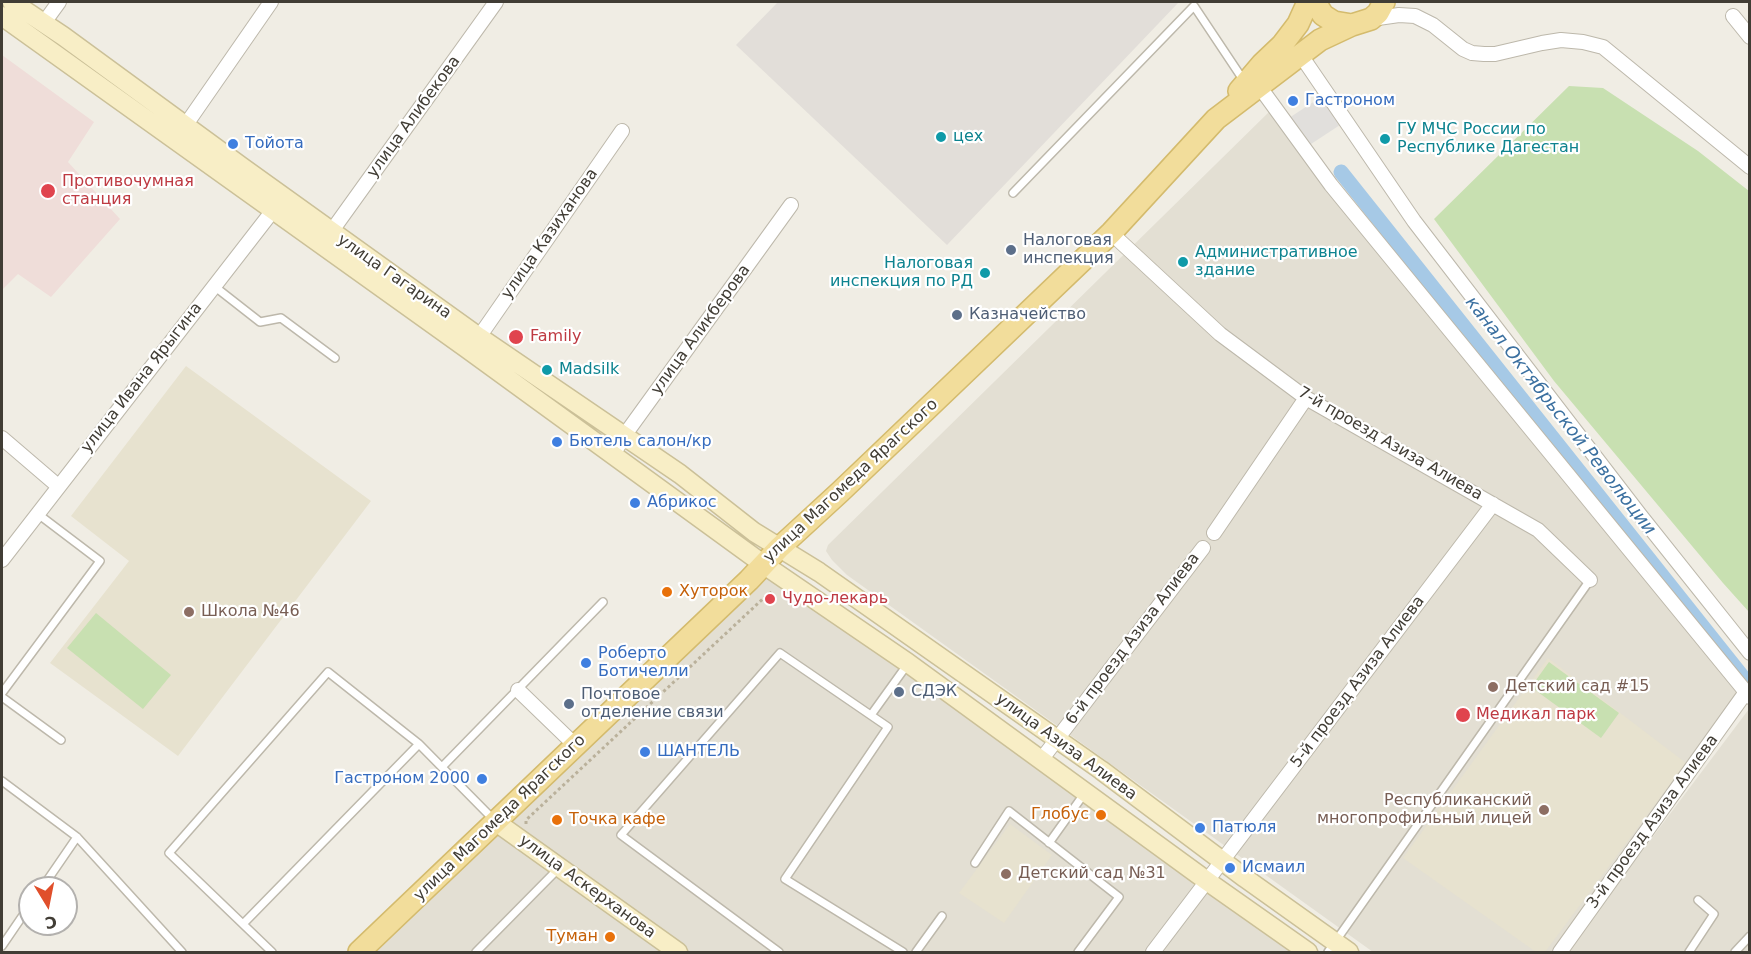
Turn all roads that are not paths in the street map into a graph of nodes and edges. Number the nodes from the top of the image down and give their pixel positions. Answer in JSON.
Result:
{"nodes":[{"id":1,"x":12,"y":2,"type":"edge"},
{"id":2,"x":59,"y":2,"type":"edge"},
{"id":3,"x":271,"y":2,"type":"edge"},
{"id":4,"x":496,"y":2,"type":"edge"},
{"id":5,"x":1308,"y":2,"type":"edge"},
{"id":6,"x":1315,"y":2,"type":"edge"},
{"id":7,"x":1384,"y":2,"type":"edge"},
{"id":8,"x":1193,"y":4,"type":"edge"},
{"id":9,"x":2,"y":16,"type":"edge"},
{"id":10,"x":1733,"y":16,"type":"dead end"},
{"id":11,"x":1361,"y":22,"type":"junction"},
{"id":12,"x":43,"y":24,"type":"junction"},
{"id":13,"x":1749,"y":37,"type":"edge"},
{"id":14,"x":1300,"y":54,"type":"junction"},
{"id":15,"x":1252,"y":85,"type":"junction"},
{"id":16,"x":185,"y":126,"type":"junction"},
{"id":17,"x":622,"y":131,"type":"dead end"},
{"id":18,"x":1749,"y":167,"type":"edge"},
{"id":19,"x":1013,"y":193,"type":"dead end"},
{"id":20,"x":278,"y":204,"type":"junction"},
{"id":21,"x":791,"y":206,"type":"dead end"},
{"id":22,"x":331,"y":232,"type":"junction"},
{"id":23,"x":1111,"y":233,"type":"junction"},
{"id":24,"x":214,"y":286,"type":"junction"},
{"id":25,"x":479,"y":337,"type":"junction"},
{"id":26,"x":335,"y":358,"type":"dead end"},
{"id":27,"x":1306,"y":398,"type":"junction"},
{"id":28,"x":624,"y":436,"type":"junction"},
{"id":29,"x":2,"y":438,"type":"edge"},
{"id":30,"x":613,"y":454,"type":"junction"},
{"id":31,"x":58,"y":486,"type":"junction"},
{"id":32,"x":1493,"y":504,"type":"junction"},
{"id":33,"x":38,"y":514,"type":"junction"},
{"id":34,"x":1214,"y":533,"type":"dead end"},
{"id":35,"x":779,"y":548,"type":"junction"},
{"id":36,"x":1203,"y":548,"type":"dead end"},
{"id":37,"x":2,"y":560,"type":"edge"},
{"id":38,"x":763,"y":564,"type":"junction"},
{"id":39,"x":1590,"y":580,"type":"joint"},
{"id":40,"x":603,"y":602,"type":"dead end"},
{"id":41,"x":1749,"y":652,"type":"edge"},
{"id":42,"x":908,"y":663,"type":"junction"},
{"id":43,"x":518,"y":690,"type":"junction"},
{"id":44,"x":2,"y":695,"type":"edge"},
{"id":45,"x":1748,"y":695,"type":"edge"},
{"id":46,"x":870,"y":715,"type":"junction"},
{"id":47,"x":1056,"y":739,"type":"junction"},
{"id":48,"x":61,"y":740,"type":"dead end"},
{"id":49,"x":419,"y":744,"type":"junction"},
{"id":50,"x":576,"y":746,"type":"junction"},
{"id":51,"x":1041,"y":760,"type":"junction"},
{"id":52,"x":442,"y":767,"type":"junction"},
{"id":53,"x":2,"y":781,"type":"edge"},
{"id":54,"x":1086,"y":792,"type":"junction"},
{"id":55,"x":496,"y":822,"type":"junction"},
{"id":56,"x":77,"y":837,"type":"junction"},
{"id":57,"x":1049,"y":843,"type":"junction"},
{"id":58,"x":1222,"y":860,"type":"junction"},
{"id":59,"x":975,"y":863,"type":"dead end"},
{"id":60,"x":560,"y":867,"type":"junction"},
{"id":61,"x":50,"y":876,"type":"edge"},
{"id":62,"x":1207,"y":881,"type":"junction"},
{"id":63,"x":1698,"y":900,"type":"dead end"},
{"id":64,"x":942,"y":916,"type":"dead end"},
{"id":65,"x":18,"y":923,"type":"edge"},
{"id":66,"x":243,"y":924,"type":"junction"},
{"id":67,"x":1749,"y":936,"type":"edge"},
{"id":68,"x":2,"y":946,"type":"edge"},
{"id":69,"x":1337,"y":949,"type":"edge"},
{"id":70,"x":182,"y":952,"type":"edge"},
{"id":71,"x":272,"y":952,"type":"edge"},
{"id":72,"x":359,"y":952,"type":"edge"},
{"id":73,"x":476,"y":952,"type":"edge"},
{"id":74,"x":678,"y":952,"type":"edge"},
{"id":75,"x":779,"y":952,"type":"edge"},
{"id":76,"x":903,"y":952,"type":"edge"},
{"id":77,"x":916,"y":952,"type":"edge"},
{"id":78,"x":1078,"y":952,"type":"edge"},
{"id":79,"x":1154,"y":952,"type":"edge"},
{"id":80,"x":1308,"y":952,"type":"edge"},
{"id":81,"x":1560,"y":952,"type":"edge"},
{"id":82,"x":1689,"y":952,"type":"edge"},
{"id":83,"x":1735,"y":952,"type":"edge"}],
"edges":[{"from":1,"to":12,"type":"main road","name":"улица Гагарина"},
{"from":2,"to":12,"type":"street"},
{"from":3,"to":16,"type":"street"},
{"from":4,"to":22,"type":"street","name":"улица Алибекова"},
{"from":5,"to":15,"type":"main road"},
{"from":6,"to":11,"type":"main road"},
{"from":7,"to":11,"type":"main road"},
{"from":8,"to":15,"type":"lane"},
{"from":8,"to":19,"type":"lane"},
{"from":9,"to":20,"type":"main road","name":"улица Гагарина"},
{"from":10,"to":13,"type":"street"},
{"from":11,"to":14,"type":"main road","name":"улица Магомеда Ярагского"},
{"from":11,"to":18,"type":"street"},
{"from":12,"to":16,"type":"main road","name":"улица Гагарина"},
{"from":14,"to":15,"type":"main road","name":"улица Магомеда Ярагского"},
{"from":14,"to":41,"type":"street"},
{"from":15,"to":23,"type":"main road","name":"улица Магомеда Ярагского"},
{"from":15,"to":45,"type":"street"},
{"from":16,"to":20,"type":"main road","name":"улица Гагарина"},
{"from":17,"to":25,"type":"street","name":"улица Казиханова"},
{"from":20,"to":22,"type":"main road","name":"улица Гагарина"},
{"from":20,"to":24,"type":"street","name":"улица Ивана Ярыгина"},
{"from":20,"to":30,"type":"main road","name":"улица Гагарина"},
{"from":21,"to":28,"type":"street","name":"улица Аликберова"},
{"from":22,"to":25,"type":"main road","name":"улица Гагарина"},
{"from":23,"to":27,"type":"street","name":"7-й проезд Азиза Алиева"},
{"from":23,"to":35,"type":"main road","name":"улица Магомеда Ярагского"},
{"from":24,"to":26,"type":"lane"},
{"from":24,"to":31,"type":"street","name":"улица Ивана Ярыгина"},
{"from":25,"to":28,"type":"main road","name":"улица Гагарина"},
{"from":27,"to":32,"type":"street","name":"7-й проезд Азиза Алиева"},
{"from":27,"to":34,"type":"street"},
{"from":28,"to":30,"type":"street","name":"улица Аликберова"},
{"from":28,"to":35,"type":"main road","name":"улица Гагарина"},
{"from":29,"to":31,"type":"street"},
{"from":30,"to":38,"type":"main road","name":"улица Гагарина"},
{"from":31,"to":33,"type":"street","name":"улица Ивана Ярыгина"},
{"from":32,"to":39,"type":"street","name":"7-й проезд Азиза Алиева"},
{"from":32,"to":58,"type":"street","name":"5-й проезд Азиза Алиева"},
{"from":33,"to":37,"type":"street","name":"улица Ивана Ярыгина"},
{"from":33,"to":44,"type":"lane"},
{"from":35,"to":38,"type":"main road","name":"улица Магомеда Ярагского"},
{"from":35,"to":47,"type":"main road","name":"улица Азиза Алиева"},
{"from":36,"to":47,"type":"street","name":"6-й проезд Азиза Алиева"},
{"from":38,"to":42,"type":"main road","name":"улица Азиза Алиева"},
{"from":38,"to":50,"type":"main road","name":"улица Магомеда Ярагского"},
{"from":39,"to":69,"type":"lane"},
{"from":40,"to":43,"type":"lane"},
{"from":42,"to":46,"type":"lane"},
{"from":42,"to":51,"type":"main road","name":"улица Азиза Алиева"},
{"from":43,"to":50,"type":"street"},
{"from":43,"to":52,"type":"lane"},
{"from":44,"to":48,"type":"lane"},
{"from":45,"to":81,"type":"street","name":"3-й проезд Азиза Алиева"},
{"from":46,"to":75,"type":"lane"},
{"from":46,"to":76,"type":"lane"},
{"from":47,"to":51,"type":"street","name":"6-й проезд Азиза Алиева"},
{"from":47,"to":58,"type":"main road","name":"улица Азиза Алиева"},
{"from":49,"to":52,"type":"lane"},
{"from":49,"to":66,"type":"lane"},
{"from":49,"to":66,"type":"lane"},
{"from":50,"to":55,"type":"main road","name":"улица Магомеда Ярагского"},
{"from":51,"to":54,"type":"main road","name":"улица Азиза Алиева"},
{"from":52,"to":55,"type":"lane"},
{"from":53,"to":56,"type":"lane"},
{"from":54,"to":57,"type":"lane"},
{"from":54,"to":62,"type":"main road","name":"улица Азиза Алиева"},
{"from":55,"to":60,"type":"main road","name":"улица Аскерханова"},
{"from":55,"to":72,"type":"main road","name":"улица Магомеда Ярагского"},
{"from":56,"to":61,"type":"lane"},
{"from":56,"to":70,"type":"lane"},
{"from":57,"to":59,"type":"lane"},
{"from":57,"to":78,"type":"lane"},
{"from":58,"to":62,"type":"street","name":"5-й проезд Азиза Алиева"},
{"from":58,"to":69,"type":"main road","name":"улица Азиза Алиева"},
{"from":60,"to":73,"type":"lane"},
{"from":60,"to":74,"type":"main road","name":"улица Аскерханова"},
{"from":62,"to":79,"type":"street","name":"5-й проезд Азиза Алиева"},
{"from":62,"to":80,"type":"main road","name":"улица Азиза Алиева"},
{"from":63,"to":82,"type":"lane"},
{"from":64,"to":77,"type":"lane"},
{"from":65,"to":68,"type":"lane"},
{"from":66,"to":71,"type":"lane"},
{"from":67,"to":83,"type":"lane"}]}
